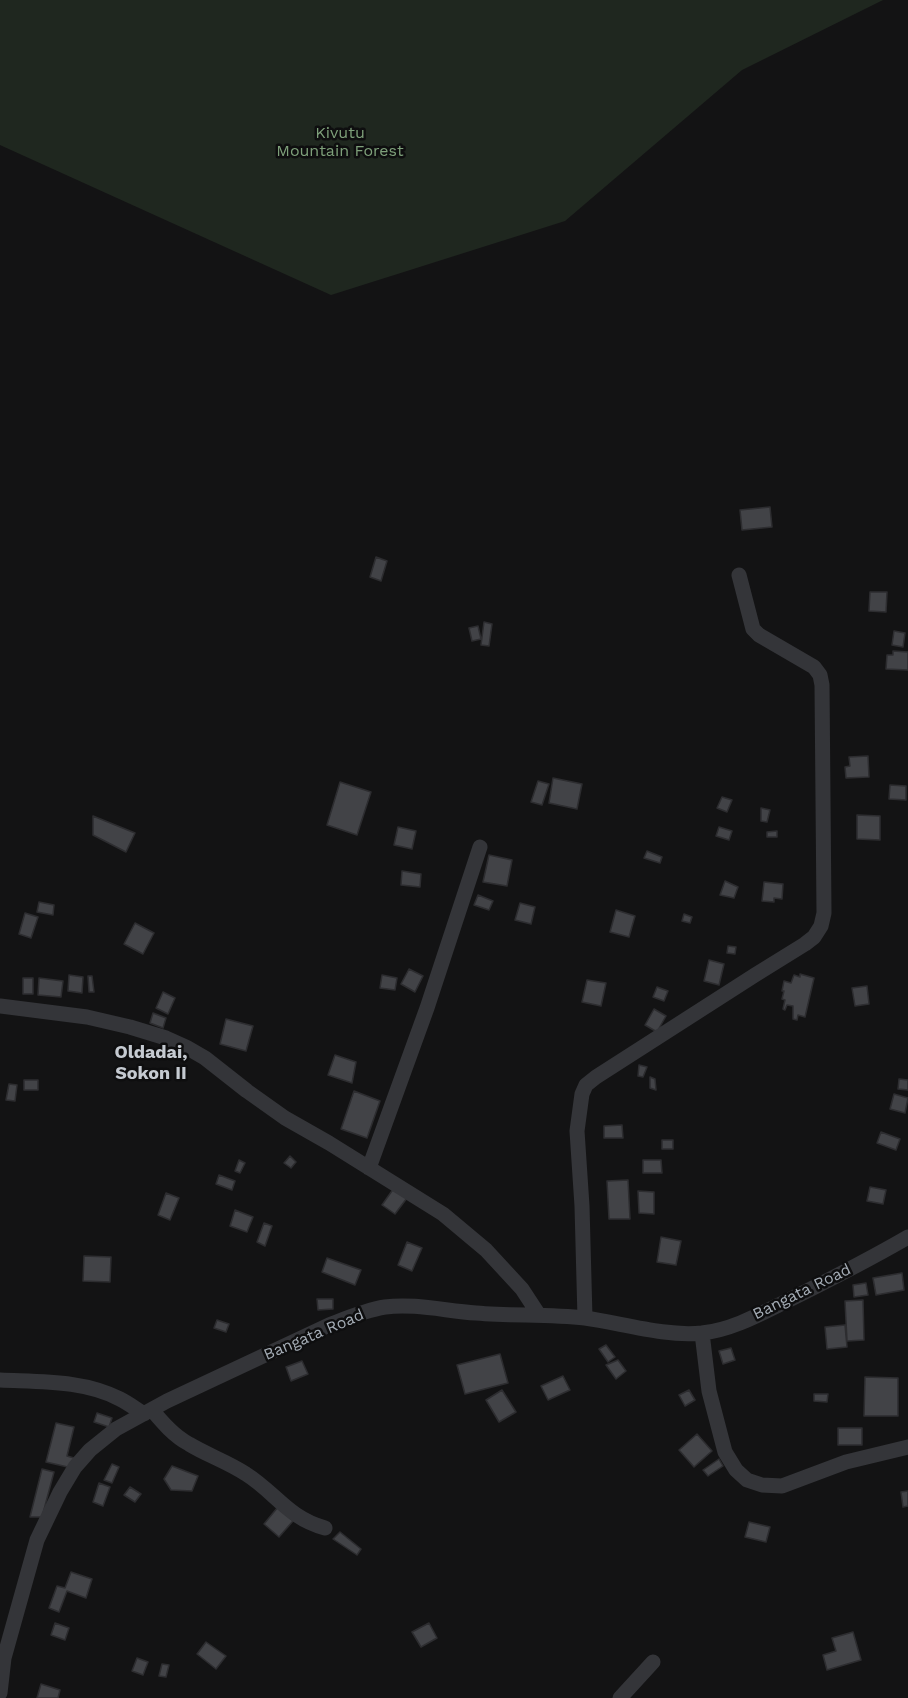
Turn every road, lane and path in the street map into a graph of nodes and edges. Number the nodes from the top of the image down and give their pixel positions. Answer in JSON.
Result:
{"nodes":[{"id":1,"x":739,"y":575,"type":"dead end"},
{"id":2,"x":480,"y":847,"type":"dead end"},
{"id":3,"x":0,"y":1006,"type":"edge"},
{"id":4,"x":369,"y":1168,"type":"junction"},
{"id":5,"x":908,"y":1237,"type":"edge"},
{"id":6,"x":539,"y":1315,"type":"junction"},
{"id":7,"x":585,"y":1318,"type":"junction"},
{"id":8,"x":702,"y":1333,"type":"junction"},
{"id":9,"x":0,"y":1380,"type":"edge"},
{"id":10,"x":148,"y":1412,"type":"junction"},
{"id":11,"x":908,"y":1447,"type":"edge"},
{"id":12,"x":325,"y":1528,"type":"dead end"},
{"id":13,"x":2,"y":1657,"type":"edge"},
{"id":14,"x":653,"y":1662,"type":"dead end"},
{"id":15,"x":0,"y":1693,"type":"edge"},
{"id":16,"x":620,"y":1698,"type":"edge"}],
"edges":[{"from":1,"to":7,"type":"street"},
{"from":2,"to":4,"type":"street"},
{"from":3,"to":4,"type":"street"},
{"from":4,"to":6,"type":"street"},
{"from":5,"to":8,"type":"street","name":"Bangata Road"},
{"from":6,"to":7,"type":"street","name":"Bangata Road"},
{"from":6,"to":10,"type":"street","name":"Bangata Road"},
{"from":7,"to":8,"type":"street","name":"Bangata Road"},
{"from":8,"to":11,"type":"street"},
{"from":9,"to":10,"type":"street"},
{"from":10,"to":12,"type":"street"},
{"from":10,"to":13,"type":"street","name":"Bangata Road"},
{"from":13,"to":15,"type":"street","name":"Bangata Road"},
{"from":14,"to":16,"type":"street"}]}
